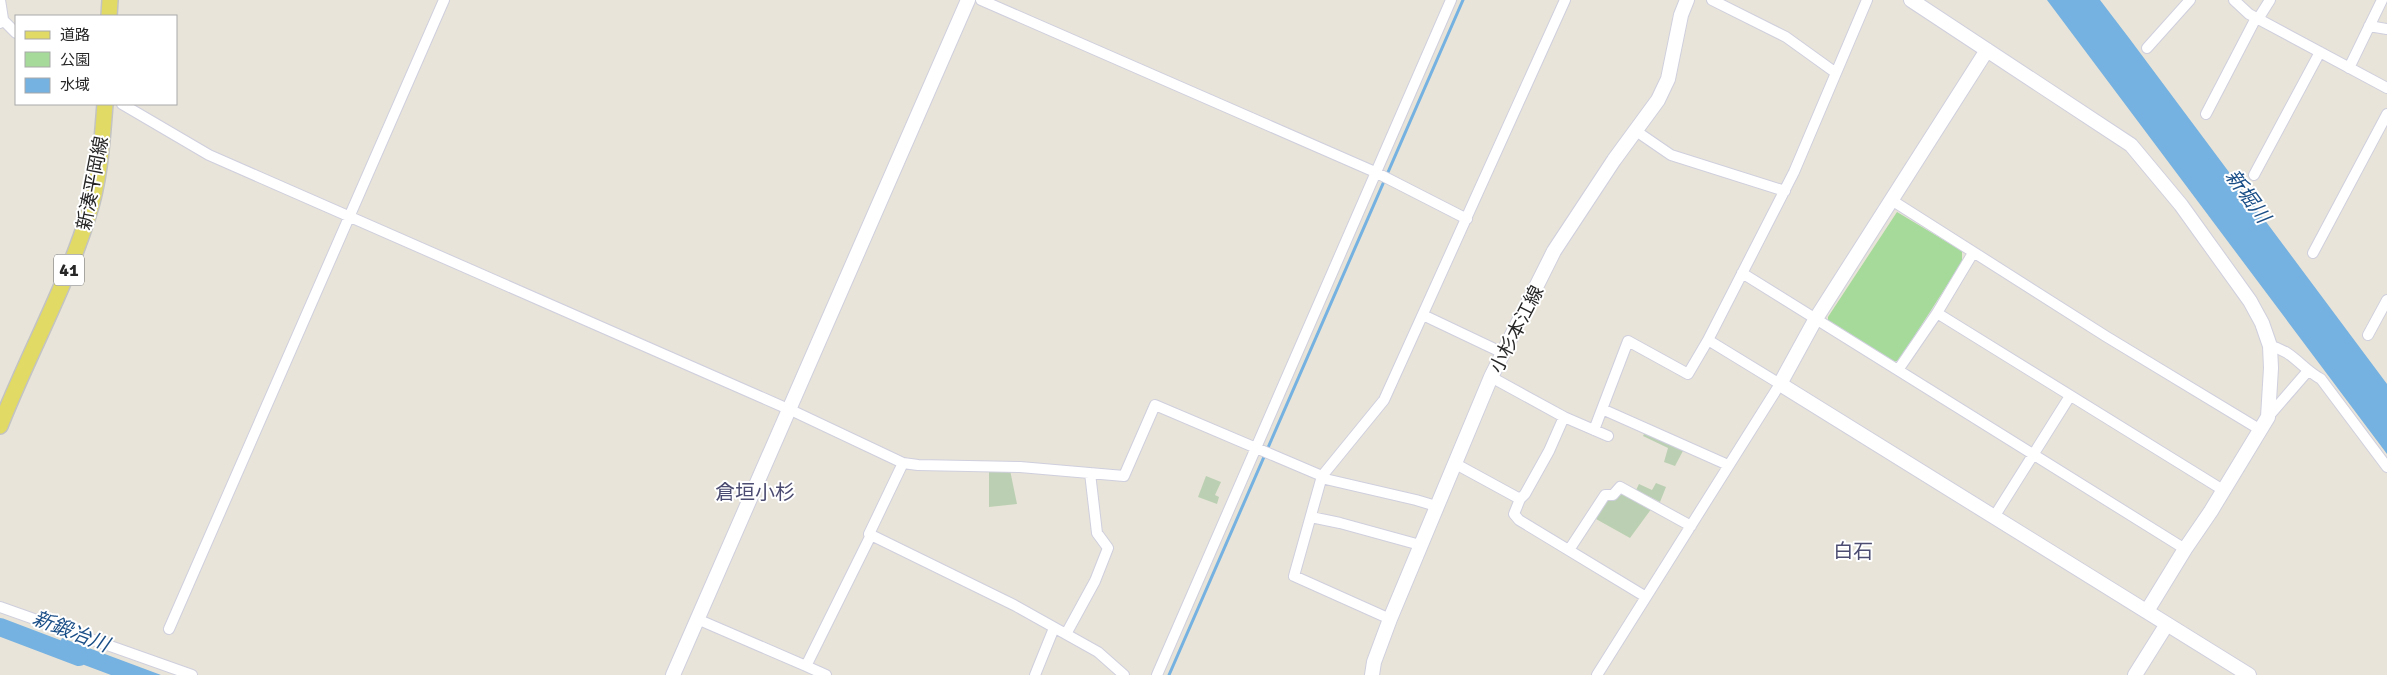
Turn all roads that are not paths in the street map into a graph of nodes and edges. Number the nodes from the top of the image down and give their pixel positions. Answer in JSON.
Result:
{"nodes":[{"id":1,"x":0,"y":0,"type":"edge"},
{"id":2,"x":110,"y":0,"type":"edge"},
{"id":3,"x":444,"y":0,"type":"edge"},
{"id":4,"x":968,"y":0,"type":"edge"},
{"id":5,"x":981,"y":0,"type":"edge"},
{"id":6,"x":1451,"y":0,"type":"edge"},
{"id":7,"x":1565,"y":0,"type":"edge"},
{"id":8,"x":1687,"y":0,"type":"edge"},
{"id":9,"x":1712,"y":0,"type":"edge"},
{"id":10,"x":1867,"y":0,"type":"edge"},
{"id":11,"x":1911,"y":0,"type":"edge"},
{"id":12,"x":2190,"y":0,"type":"edge"},
{"id":13,"x":2234,"y":0,"type":"edge"},
{"id":14,"x":2270,"y":0,"type":"edge"},
{"id":15,"x":2382,"y":0,"type":"edge"},
{"id":16,"x":109,"y":15,"type":"edge"},
{"id":17,"x":2257,"y":18,"type":"junction"},
{"id":18,"x":1,"y":20,"type":"edge"},
{"id":19,"x":2369,"y":26,"type":"junction"},
{"id":20,"x":2387,"y":29,"type":"edge"},
{"id":21,"x":15,"y":32,"type":"edge"},
{"id":22,"x":2147,"y":48,"type":"dead end"},
{"id":23,"x":1987,"y":50,"type":"junction"},
{"id":24,"x":2320,"y":52,"type":"junction"},
{"id":25,"x":2349,"y":68,"type":"junction"},
{"id":26,"x":1836,"y":73,"type":"junction"},
{"id":27,"x":2387,"y":88,"type":"edge"},
{"id":28,"x":106,"y":105,"type":"edge"},
{"id":29,"x":124,"y":105,"type":"edge"},
{"id":30,"x":2206,"y":114,"type":"dead end"},
{"id":31,"x":2387,"y":114,"type":"edge"},
{"id":32,"x":1636,"y":131,"type":"junction"},
{"id":33,"x":1375,"y":172,"type":"junction"},
{"id":34,"x":2254,"y":175,"type":"dead end"},
{"id":35,"x":1785,"y":191,"type":"junction"},
{"id":36,"x":1892,"y":201,"type":"junction"},
{"id":37,"x":348,"y":216,"type":"junction"},
{"id":38,"x":1468,"y":219,"type":"junction"},
{"id":39,"x":1973,"y":252,"type":"junction"},
{"id":40,"x":2312,"y":253,"type":"dead end"},
{"id":41,"x":1742,"y":273,"type":"junction"},
{"id":42,"x":2387,"y":302,"type":"edge"},
{"id":43,"x":1937,"y":313,"type":"junction"},
{"id":44,"x":1423,"y":315,"type":"junction"},
{"id":45,"x":1815,"y":320,"type":"junction"},
{"id":46,"x":2368,"y":335,"type":"dead end"},
{"id":47,"x":1708,"y":340,"type":"junction"},
{"id":48,"x":2270,"y":346,"type":"junction"},
{"id":49,"x":1503,"y":353,"type":"junction"},
{"id":50,"x":1898,"y":370,"type":"junction"},
{"id":51,"x":2307,"y":372,"type":"junction"},
{"id":52,"x":1491,"y":377,"type":"junction"},
{"id":53,"x":1780,"y":384,"type":"junction"},
{"id":54,"x":2070,"y":396,"type":"junction"},
{"id":55,"x":1602,"y":409,"type":"junction"},
{"id":56,"x":788,"y":410,"type":"junction"},
{"id":57,"x":1564,"y":417,"type":"junction"},
{"id":58,"x":2268,"y":417,"type":"junction"},
{"id":59,"x":0,"y":426,"type":"edge"},
{"id":60,"x":2259,"y":429,"type":"junction"},
{"id":61,"x":1594,"y":430,"type":"junction"},
{"id":62,"x":1608,"y":436,"type":"dead end"},
{"id":63,"x":1255,"y":448,"type":"junction"},
{"id":64,"x":2034,"y":455,"type":"junction"},
{"id":65,"x":903,"y":463,"type":"junction"},
{"id":66,"x":1454,"y":463,"type":"junction"},
{"id":67,"x":1728,"y":465,"type":"junction"},
{"id":68,"x":2387,"y":467,"type":"edge"},
{"id":69,"x":1090,"y":474,"type":"junction"},
{"id":70,"x":1322,"y":477,"type":"junction"},
{"id":71,"x":2223,"y":490,"type":"junction"},
{"id":72,"x":1520,"y":499,"type":"junction"},
{"id":73,"x":1436,"y":506,"type":"junction"},
{"id":74,"x":1311,"y":517,"type":"junction"},
{"id":75,"x":1994,"y":517,"type":"junction"},
{"id":76,"x":1691,"y":526,"type":"junction"},
{"id":77,"x":871,"y":534,"type":"junction"},
{"id":78,"x":1420,"y":545,"type":"junction"},
{"id":79,"x":2185,"y":548,"type":"junction"},
{"id":80,"x":1569,"y":550,"type":"junction"},
{"id":81,"x":1646,"y":597,"type":"junction"},
{"id":82,"x":0,"y":607,"type":"edge"},
{"id":83,"x":2147,"y":611,"type":"junction"},
{"id":84,"x":697,"y":619,"type":"junction"},
{"id":85,"x":1390,"y":619,"type":"junction"},
{"id":86,"x":2167,"y":624,"type":"junction"},
{"id":87,"x":1054,"y":628,"type":"junction"},
{"id":88,"x":169,"y":629,"type":"dead end"},
{"id":89,"x":1066,"y":634,"type":"junction"},
{"id":90,"x":806,"y":666,"type":"junction"},
{"id":91,"x":192,"y":675,"type":"edge"},
{"id":92,"x":673,"y":675,"type":"edge"},
{"id":93,"x":826,"y":675,"type":"edge"},
{"id":94,"x":1035,"y":675,"type":"edge"},
{"id":95,"x":1124,"y":675,"type":"edge"},
{"id":96,"x":1157,"y":675,"type":"edge"},
{"id":97,"x":1372,"y":675,"type":"edge"},
{"id":98,"x":1597,"y":675,"type":"edge"},
{"id":99,"x":2135,"y":675,"type":"edge"},
{"id":100,"x":2248,"y":675,"type":"edge"}],
"edges":[{"from":1,"to":18,"type":"street"},
{"from":2,"to":16,"type":"main road"},
{"from":3,"to":37,"type":"street"},
{"from":4,"to":56,"type":"street"},
{"from":5,"to":33,"type":"street"},
{"from":6,"to":33,"type":"street"},
{"from":7,"to":38,"type":"street"},
{"from":8,"to":32,"type":"street","name":"小杉本江線"},
{"from":9,"to":26,"type":"street"},
{"from":10,"to":26,"type":"street"},
{"from":11,"to":23,"type":"street"},
{"from":12,"to":22,"type":"street"},
{"from":13,"to":17,"type":"street"},
{"from":14,"to":17,"type":"street"},
{"from":15,"to":19,"type":"street"},
{"from":17,"to":24,"type":"street"},
{"from":17,"to":30,"type":"street"},
{"from":18,"to":21,"type":"street"},
{"from":19,"to":20,"type":"street"},
{"from":19,"to":25,"type":"street"},
{"from":23,"to":36,"type":"street"},
{"from":23,"to":48,"type":"street"},
{"from":24,"to":25,"type":"street"},
{"from":24,"to":34,"type":"street"},
{"from":25,"to":27,"type":"street"},
{"from":26,"to":35,"type":"street"},
{"from":28,"to":59,"type":"main road","name":"新湊平岡線","number":"41"},
{"from":29,"to":37,"type":"street"},
{"from":31,"to":40,"type":"street"},
{"from":32,"to":35,"type":"street"},
{"from":32,"to":49,"type":"street","name":"小杉本江線"},
{"from":33,"to":38,"type":"street"},
{"from":33,"to":63,"type":"street"},
{"from":35,"to":41,"type":"street"},
{"from":36,"to":39,"type":"street"},
{"from":36,"to":45,"type":"street"},
{"from":37,"to":56,"type":"street"},
{"from":37,"to":88,"type":"street"},
{"from":38,"to":44,"type":"street"},
{"from":39,"to":43,"type":"street"},
{"from":39,"to":60,"type":"street"},
{"from":41,"to":45,"type":"street"},
{"from":41,"to":47,"type":"street"},
{"from":42,"to":46,"type":"street"},
{"from":43,"to":50,"type":"street"},
{"from":43,"to":54,"type":"street"},
{"from":44,"to":49,"type":"street"},
{"from":44,"to":70,"type":"street"},
{"from":45,"to":50,"type":"street"},
{"from":45,"to":53,"type":"street"},
{"from":47,"to":53,"type":"street"},
{"from":47,"to":55,"type":"street"},
{"from":48,"to":51,"type":"street"},
{"from":48,"to":58,"type":"street"},
{"from":49,"to":52,"type":"street","name":"小杉本江線"},
{"from":50,"to":64,"type":"street"},
{"from":51,"to":58,"type":"street"},
{"from":51,"to":68,"type":"street"},
{"from":52,"to":57,"type":"street"},
{"from":52,"to":66,"type":"street","name":"小杉本江線"},
{"from":53,"to":67,"type":"street"},
{"from":53,"to":75,"type":"street"},
{"from":54,"to":64,"type":"street"},
{"from":54,"to":71,"type":"street"},
{"from":55,"to":61,"type":"street"},
{"from":55,"to":67,"type":"street"},
{"from":56,"to":65,"type":"street"},
{"from":56,"to":84,"type":"street"},
{"from":57,"to":61,"type":"street"},
{"from":57,"to":72,"type":"street"},
{"from":58,"to":60,"type":"street"},
{"from":60,"to":71,"type":"street"},
{"from":61,"to":62,"type":"street"},
{"from":63,"to":69,"type":"street"},
{"from":63,"to":70,"type":"street"},
{"from":63,"to":96,"type":"street"},
{"from":64,"to":75,"type":"street"},
{"from":64,"to":79,"type":"street"},
{"from":65,"to":69,"type":"street"},
{"from":65,"to":77,"type":"street"},
{"from":66,"to":72,"type":"street"},
{"from":66,"to":73,"type":"street","name":"小杉本江線"},
{"from":67,"to":76,"type":"street"},
{"from":69,"to":89,"type":"street"},
{"from":70,"to":73,"type":"street"},
{"from":70,"to":74,"type":"street"},
{"from":71,"to":79,"type":"street"},
{"from":72,"to":80,"type":"street"},
{"from":73,"to":78,"type":"street","name":"小杉本江線"},
{"from":74,"to":78,"type":"street"},
{"from":74,"to":85,"type":"street"},
{"from":75,"to":83,"type":"street"},
{"from":76,"to":80,"type":"street"},
{"from":76,"to":81,"type":"street"},
{"from":77,"to":87,"type":"street"},
{"from":77,"to":90,"type":"street"},
{"from":78,"to":85,"type":"street","name":"小杉本江線"},
{"from":79,"to":83,"type":"street"},
{"from":80,"to":81,"type":"street"},
{"from":81,"to":98,"type":"street"},
{"from":82,"to":91,"type":"street"},
{"from":83,"to":86,"type":"street"},
{"from":84,"to":90,"type":"street"},
{"from":84,"to":92,"type":"street"},
{"from":85,"to":97,"type":"street","name":"小杉本江線"},
{"from":86,"to":99,"type":"street"},
{"from":86,"to":100,"type":"street"},
{"from":87,"to":89,"type":"street"},
{"from":87,"to":94,"type":"street"},
{"from":89,"to":95,"type":"street"},
{"from":90,"to":93,"type":"street"}]}
